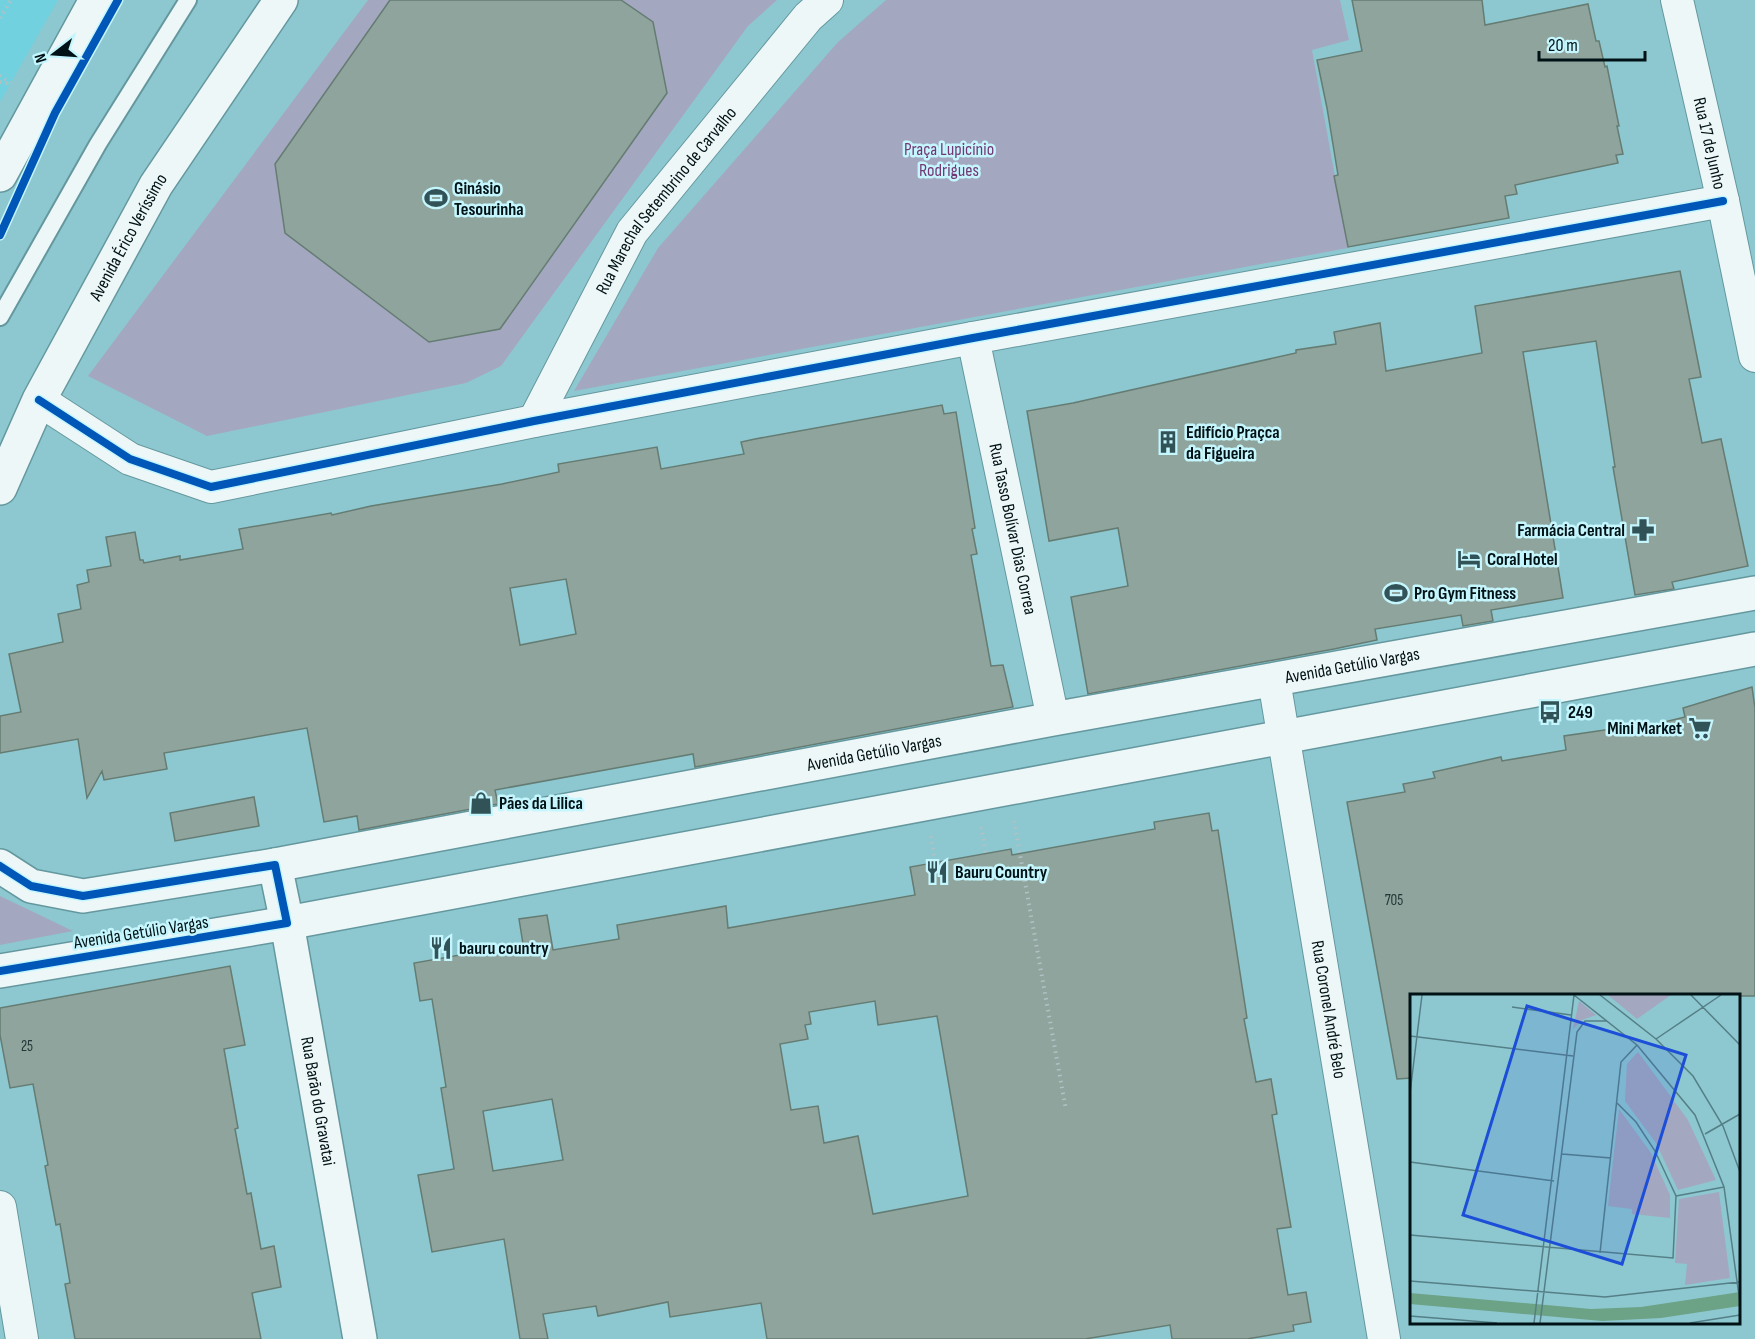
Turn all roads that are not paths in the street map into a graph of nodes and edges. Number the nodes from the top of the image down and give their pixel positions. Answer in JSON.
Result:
{"nodes":[{"id":1,"x":96,"y":0,"type":"edge"},
{"id":2,"x":188,"y":0,"type":"edge"},
{"id":3,"x":281,"y":0,"type":"edge"},
{"id":4,"x":827,"y":0,"type":"edge"},
{"id":5,"x":1677,"y":0,"type":"edge"},
{"id":6,"x":0,"y":175,"type":"edge"},
{"id":7,"x":1723,"y":201,"type":"junction"},
{"id":8,"x":0,"y":317,"type":"edge"},
{"id":9,"x":974,"y":338,"type":"junction"},
{"id":10,"x":1755,"y":356,"type":"edge"},
{"id":11,"x":39,"y":400,"type":"junction"},
{"id":12,"x":534,"y":421,"type":"junction"},
{"id":13,"x":0,"y":488,"type":"edge"},
{"id":14,"x":1755,"y":593,"type":"edge"},
{"id":15,"x":1755,"y":649,"type":"edge"},
{"id":16,"x":1274,"y":680,"type":"junction"},
{"id":17,"x":1053,"y":719,"type":"junction"},
{"id":18,"x":1284,"y":736,"type":"junction"},
{"id":19,"x":275,"y":865,"type":"junction"},
{"id":20,"x":0,"y":866,"type":"edge"},
{"id":21,"x":288,"y":923,"type":"junction"},
{"id":22,"x":0,"y":971,"type":"edge"},
{"id":23,"x":0,"y":1207,"type":"edge"},
{"id":24,"x":22,"y":1339,"type":"edge"},
{"id":25,"x":360,"y":1339,"type":"edge"},
{"id":26,"x":1384,"y":1339,"type":"edge"}],
"edges":[{"from":1,"to":6,"type":"main road"},
{"from":2,"to":8,"type":"lane"},
{"from":3,"to":11,"type":"main road","name":"Avenida Érico Veríssimo"},
{"from":4,"to":12,"type":"street","name":"Rua Marechal Setembrino de Carvalho"},
{"from":5,"to":7,"type":"street","name":"Rua 17 de Junho"},
{"from":7,"to":9,"type":"street"},
{"from":7,"to":10,"type":"street","name":"Rua 17 de Junho"},
{"from":9,"to":12,"type":"street"},
{"from":9,"to":17,"type":"street","name":"Rua Tasso Bolívar Dias Correa"},
{"from":11,"to":12,"type":"street"},
{"from":11,"to":13,"type":"main road","name":"Avenida Érico Veríssimo"},
{"from":14,"to":16,"type":"main road","name":"Avenida Getúlio Vargas"},
{"from":15,"to":18,"type":"main road","name":"Avenida Getúlio Vargas"},
{"from":16,"to":17,"type":"main road","name":"Avenida Getúlio Vargas"},
{"from":16,"to":18,"type":"street","name":"Rua Coronel André Belo"},
{"from":17,"to":19,"type":"main road","name":"Avenida Getúlio Vargas"},
{"from":18,"to":21,"type":"main road","name":"Avenida Getúlio Vargas"},
{"from":18,"to":26,"type":"street","name":"Rua Coronel André Belo"},
{"from":19,"to":20,"type":"main road","name":"Avenida Getúlio Vargas"},
{"from":19,"to":21,"type":"main road","name":"Rua Barão do Gravatai"},
{"from":21,"to":22,"type":"main road","name":"Avenida Getúlio Vargas"},
{"from":21,"to":25,"type":"main road","name":"Rua Barão do Gravatai"},
{"from":23,"to":24,"type":"street"}]}
